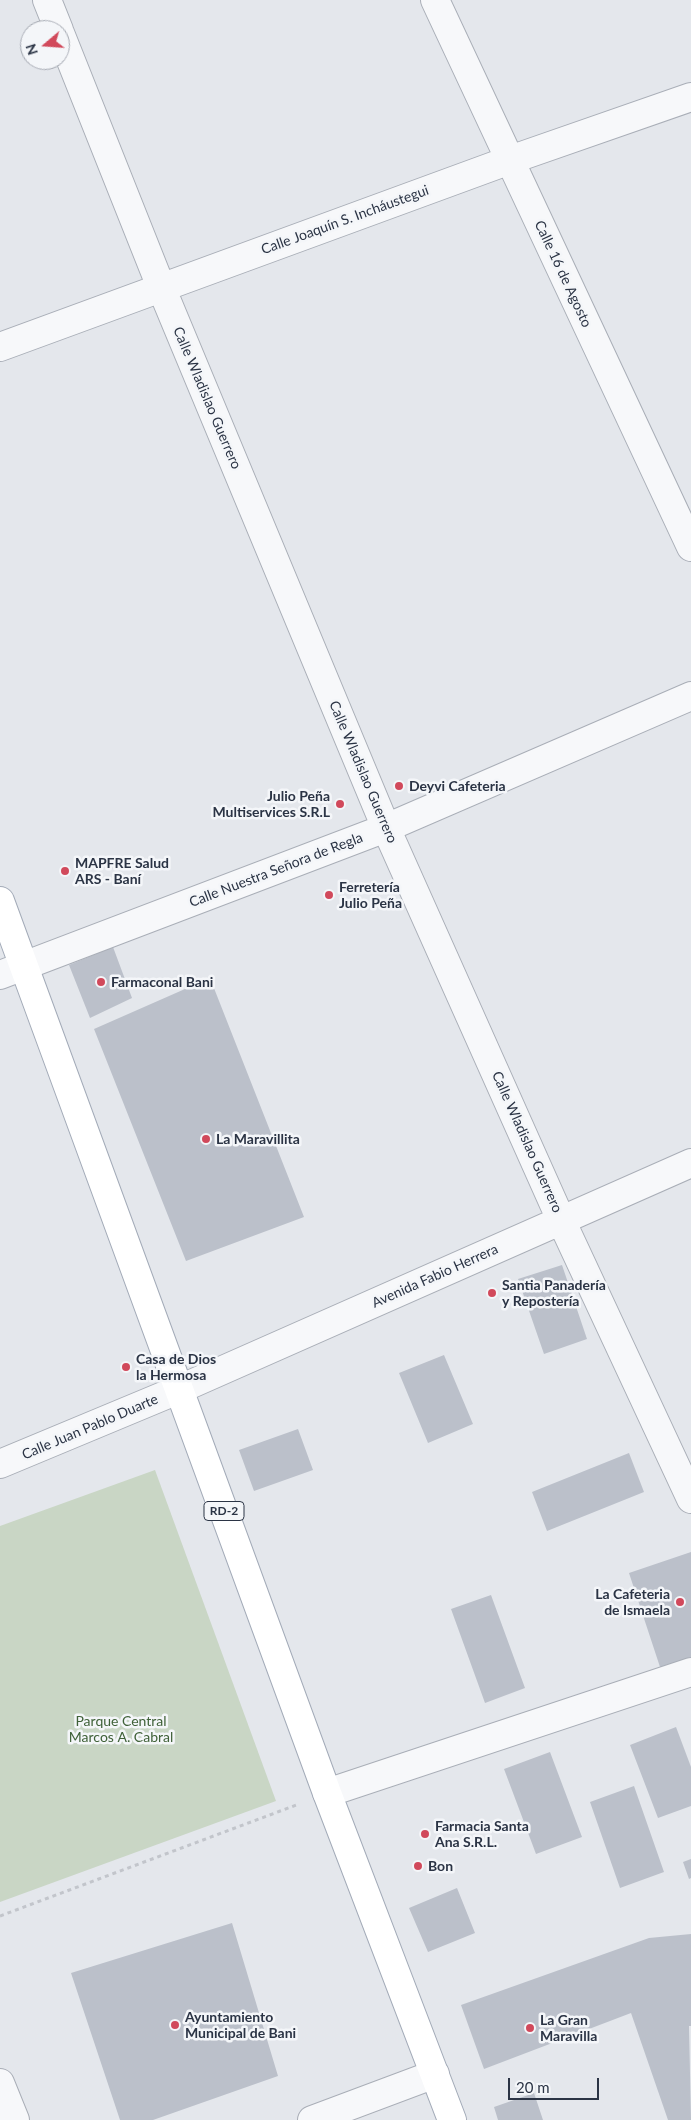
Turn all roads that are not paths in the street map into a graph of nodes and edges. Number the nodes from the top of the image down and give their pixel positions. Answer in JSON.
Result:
{"nodes":[{"id":1,"x":47,"y":0,"type":"edge"},
{"id":2,"x":435,"y":0,"type":"edge"},
{"id":3,"x":54,"y":20,"type":"edge"},
{"id":4,"x":70,"y":60,"type":"edge"},
{"id":5,"x":691,"y":97,"type":"edge"},
{"id":6,"x":510,"y":160,"type":"junction"},
{"id":7,"x":161,"y":287,"type":"junction"},
{"id":8,"x":0,"y":347,"type":"edge"},
{"id":9,"x":691,"y":547,"type":"edge"},
{"id":10,"x":691,"y":696,"type":"edge"},
{"id":11,"x":386,"y":828,"type":"junction"},
{"id":12,"x":0,"y":900,"type":"edge"},
{"id":13,"x":12,"y":970,"type":"edge"},
{"id":14,"x":691,"y":1163,"type":"edge"},
{"id":15,"x":562,"y":1220,"type":"junction"},
{"id":16,"x":180,"y":1389,"type":"junction"},
{"id":17,"x":0,"y":1464,"type":"edge"},
{"id":18,"x":691,"y":1499,"type":"edge"},
{"id":19,"x":691,"y":1672,"type":"edge"},
{"id":20,"x":327,"y":1793,"type":"junction"},
{"id":21,"x":435,"y":2074,"type":"junction"},
{"id":22,"x":0,"y":2083,"type":"edge"},
{"id":23,"x":15,"y":2120,"type":"edge"},
{"id":24,"x":312,"y":2120,"type":"edge"},
{"id":25,"x":452,"y":2120,"type":"edge"}],
"edges":[{"from":1,"to":3,"type":"street","name":"Calle Wladislao Guerrero"},
{"from":2,"to":6,"type":"street","name":"Calle 16 de Agosto"},
{"from":4,"to":7,"type":"street","name":"Calle Wladislao Guerrero"},
{"from":5,"to":6,"type":"street","name":"Calle Joaquín S. Incháustegui"},
{"from":6,"to":7,"type":"street","name":"Calle Joaquín S. Incháustegui"},
{"from":6,"to":9,"type":"street","name":"Calle 16 de Agosto"},
{"from":7,"to":8,"type":"street","name":"Calle Joaquín S. Incháustegui"},
{"from":7,"to":11,"type":"street","name":"Calle Wladislao Guerrero"},
{"from":10,"to":11,"type":"street","name":"Calle Nuestra Señora de Regla"},
{"from":11,"to":13,"type":"street","name":"Calle Nuestra Señora de Regla"},
{"from":11,"to":15,"type":"street","name":"Calle Wladislao Guerrero"},
{"from":12,"to":13,"type":"main road","number":"RD-2"},
{"from":13,"to":16,"type":"main road","number":"RD-2"},
{"from":14,"to":15,"type":"street","name":"Avenida Fabio Herrera"},
{"from":15,"to":16,"type":"street","name":"Avenida Fabio Herrera"},
{"from":15,"to":18,"type":"street","name":"Calle Wladislao Guerrero"},
{"from":16,"to":17,"type":"street","name":"Calle Juan Pablo Duarte"},
{"from":16,"to":20,"type":"main road","number":"RD-2"},
{"from":19,"to":20,"type":"street"},
{"from":20,"to":21,"type":"main road","number":"RD-2"},
{"from":21,"to":24,"type":"street"},
{"from":21,"to":25,"type":"main road","number":"RD-2"},
{"from":22,"to":23,"type":"street"}]}
